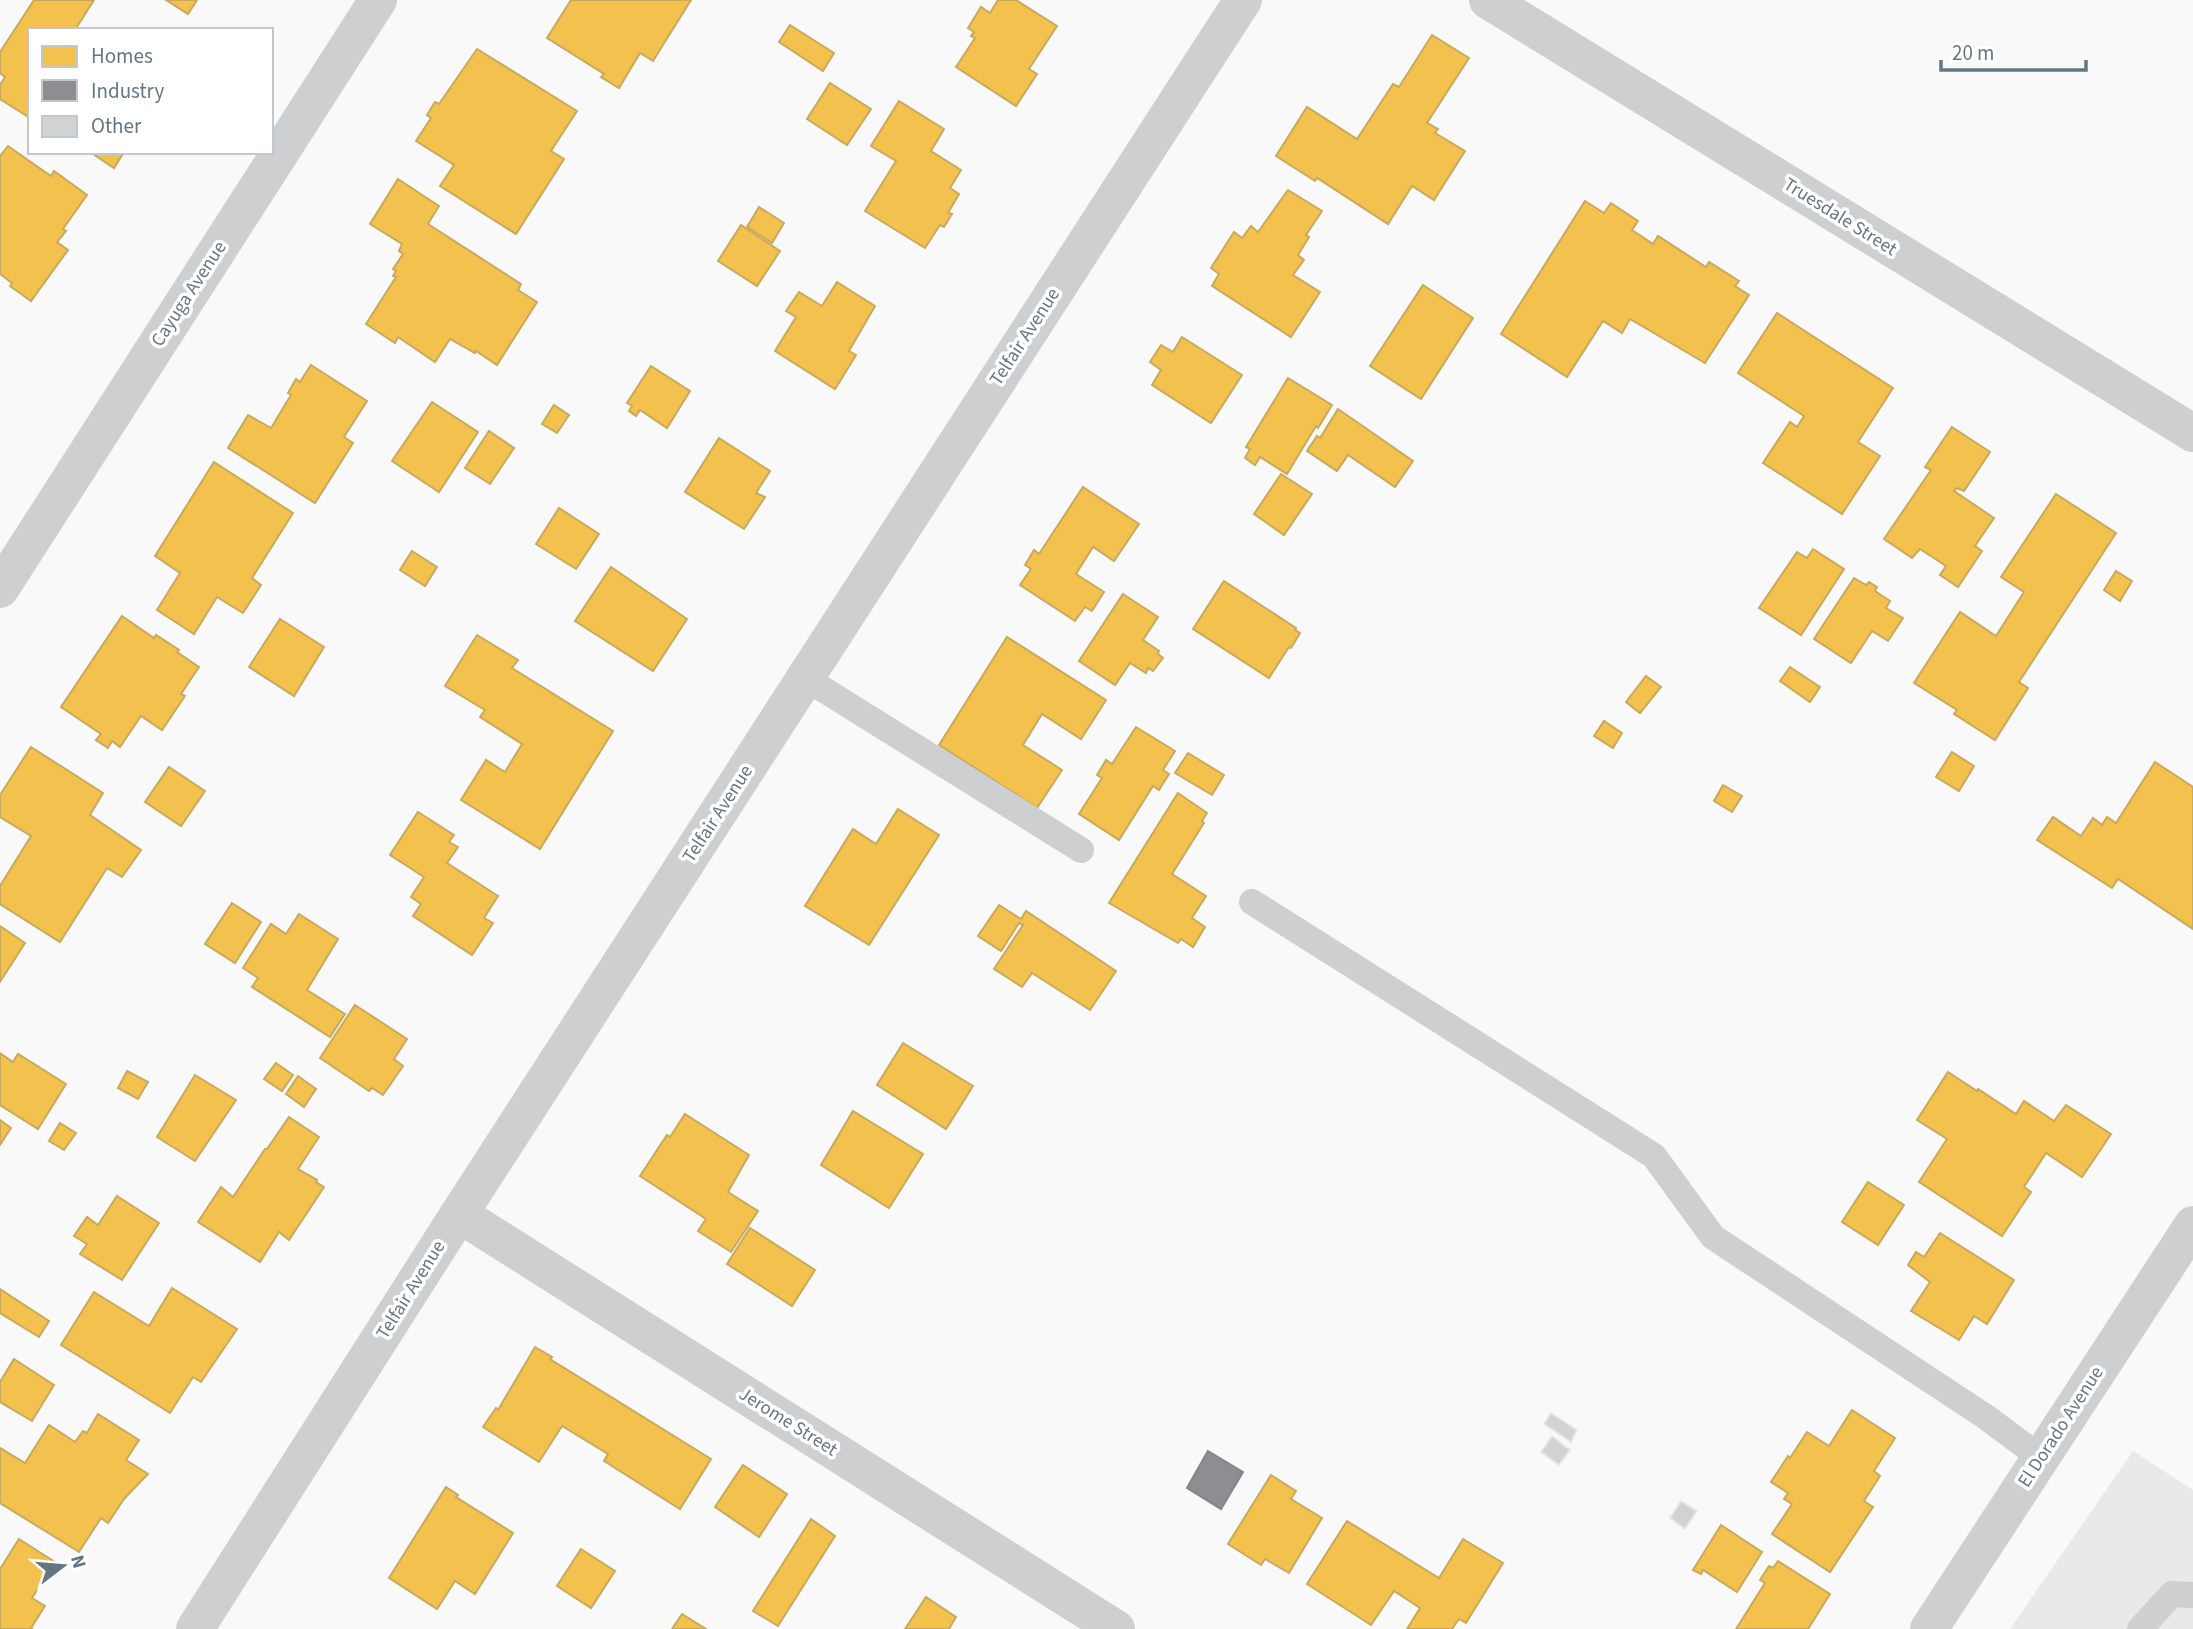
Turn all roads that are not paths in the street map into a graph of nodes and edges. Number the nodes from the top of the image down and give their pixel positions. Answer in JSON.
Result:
{"nodes":[{"id":1,"x":379,"y":0,"type":"edge"},
{"id":2,"x":1243,"y":0,"type":"edge"},
{"id":3,"x":1488,"y":0,"type":"edge"},
{"id":4,"x":2193,"y":433,"type":"edge"},
{"id":5,"x":0,"y":589,"type":"edge"},
{"id":6,"x":805,"y":678,"type":"junction"},
{"id":7,"x":1081,"y":850,"type":"dead end"},
{"id":8,"x":1252,"y":902,"type":"dead end"},
{"id":9,"x":459,"y":1214,"type":"junction"},
{"id":10,"x":2193,"y":1225,"type":"edge"},
{"id":11,"x":2041,"y":1458,"type":"junction"},
{"id":12,"x":2193,"y":1595,"type":"edge"},
{"id":13,"x":1078,"y":1619,"type":"edge"},
{"id":14,"x":195,"y":1629,"type":"edge"},
{"id":15,"x":1116,"y":1629,"type":"edge"},
{"id":16,"x":1930,"y":1629,"type":"edge"},
{"id":17,"x":2140,"y":1629,"type":"edge"}],
"edges":[{"from":1,"to":5,"type":"street","name":"Cayuga Avenue"},
{"from":2,"to":6,"type":"street","name":"Telfair Avenue"},
{"from":3,"to":4,"type":"street","name":"Truesdale Street"},
{"from":6,"to":7,"type":"lane"},
{"from":6,"to":9,"type":"street","name":"Telfair Avenue"},
{"from":8,"to":11,"type":"lane"},
{"from":9,"to":13,"type":"street","name":"Jerome Street"},
{"from":9,"to":14,"type":"street","name":"Telfair Avenue"},
{"from":10,"to":11,"type":"street","name":"El Dorado Avenue"},
{"from":11,"to":16,"type":"street","name":"El Dorado Avenue"},
{"from":12,"to":17,"type":"lane"},
{"from":13,"to":15,"type":"street","name":"Jerome Street"}]}
